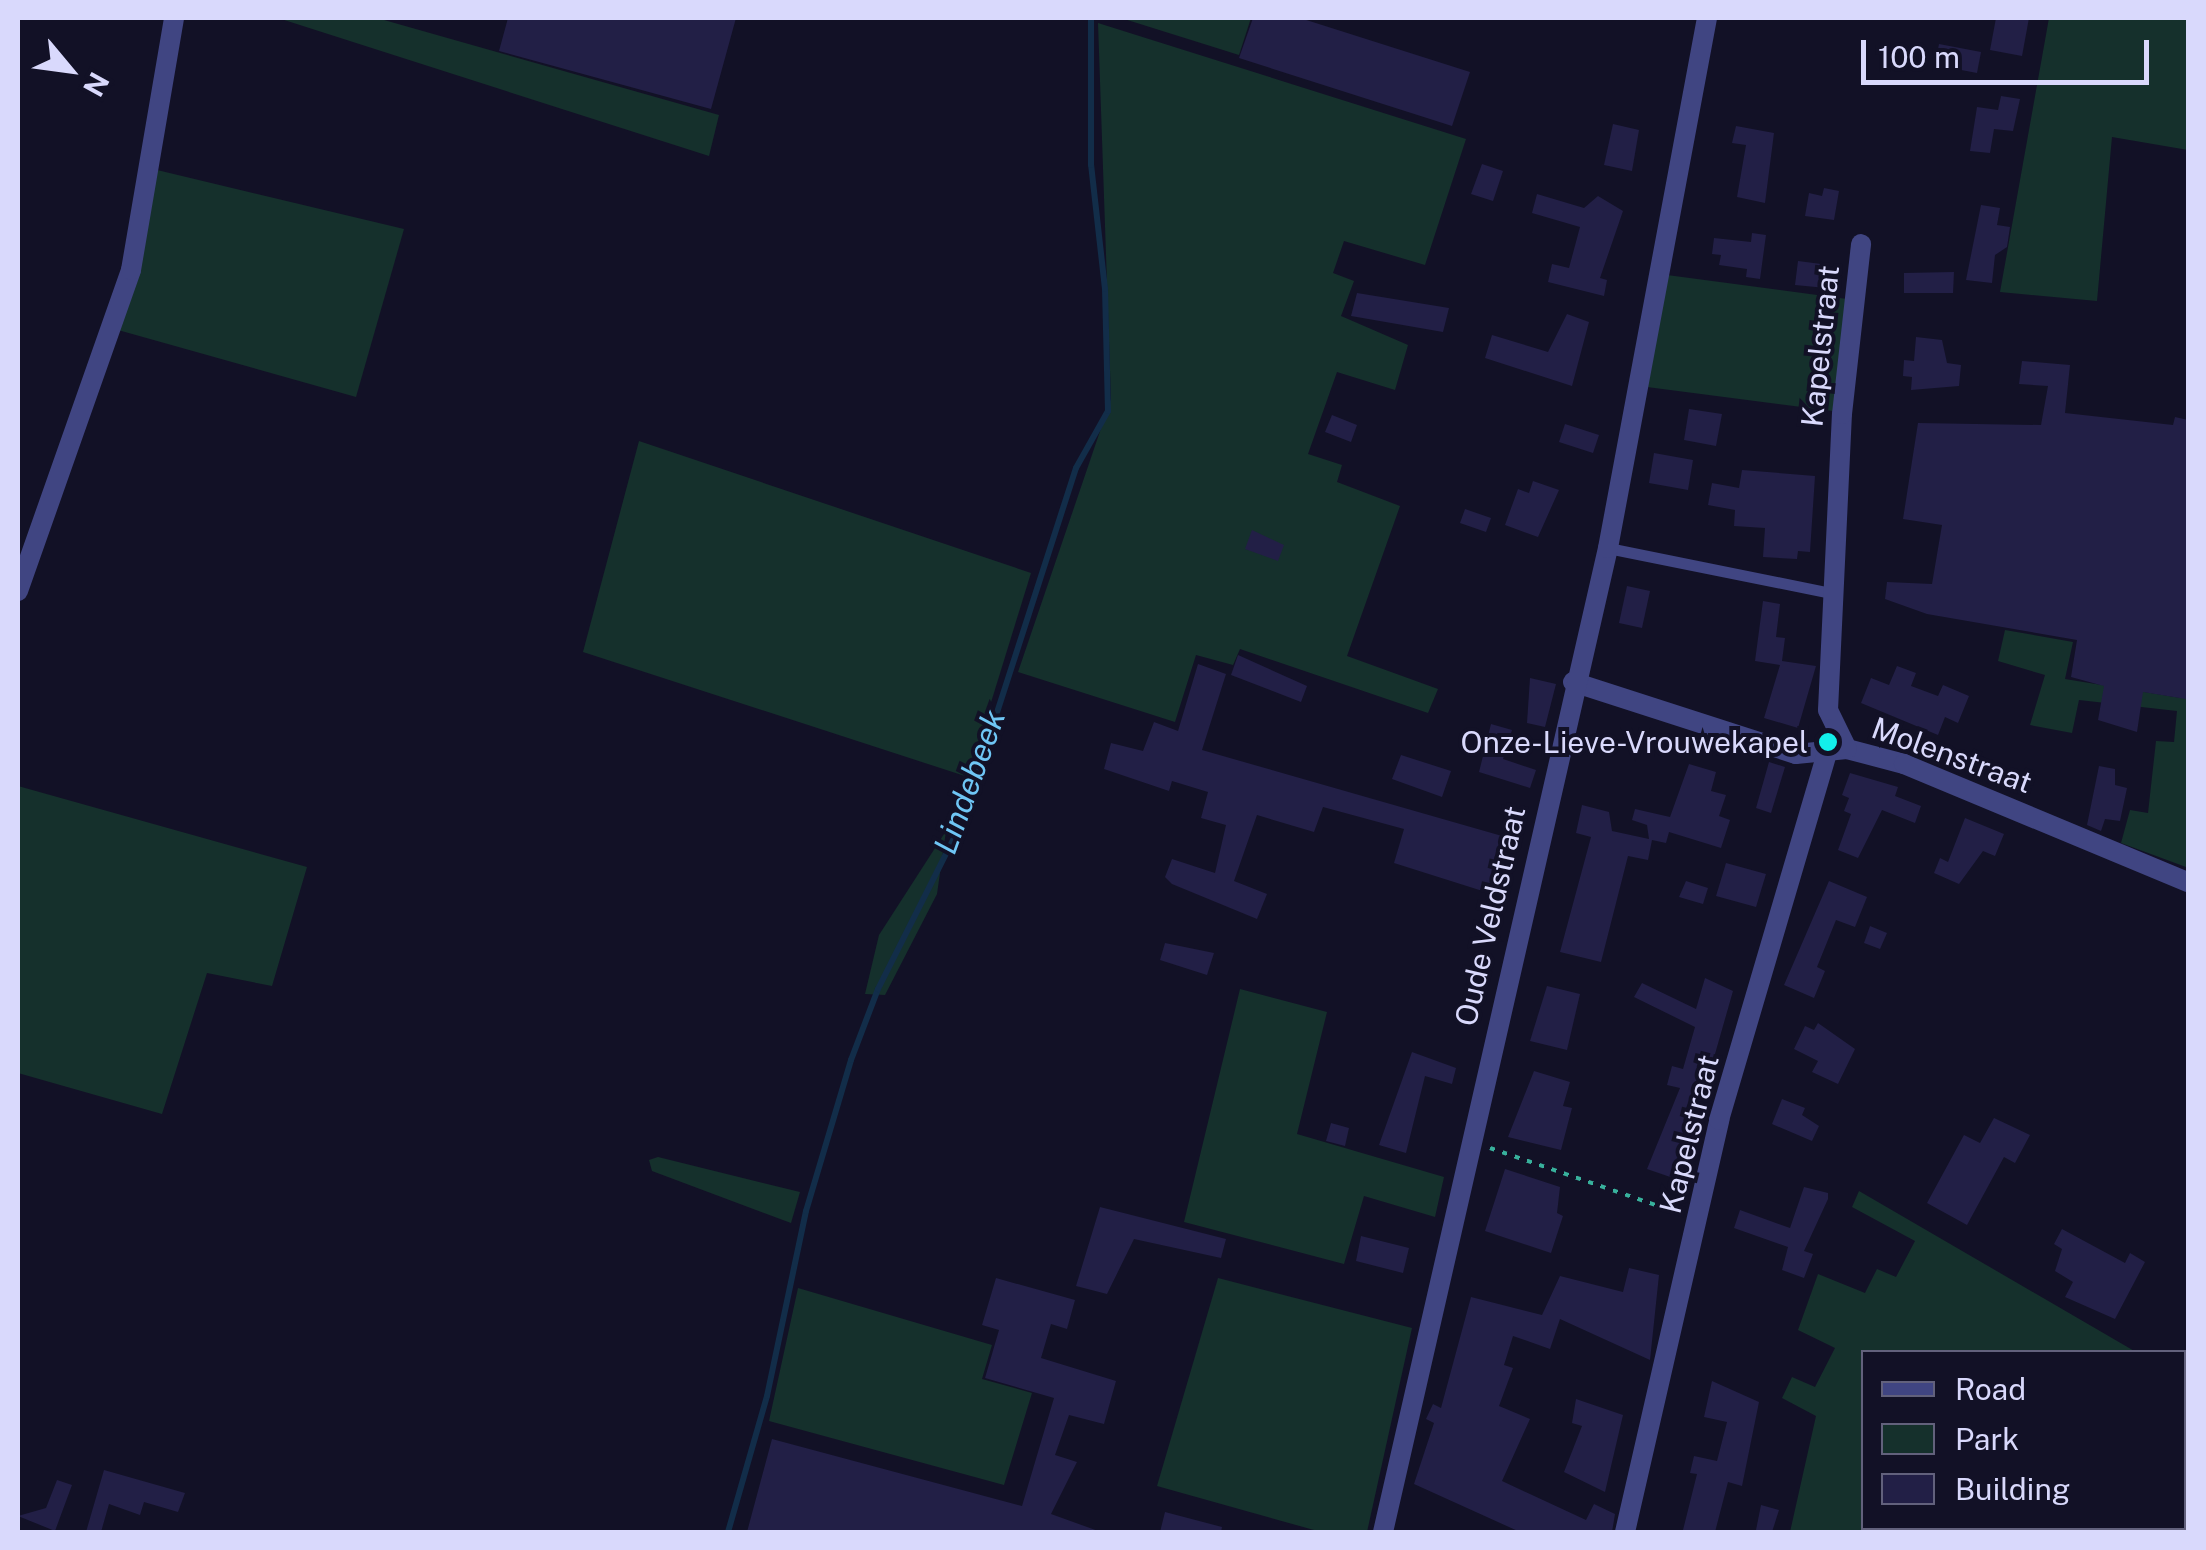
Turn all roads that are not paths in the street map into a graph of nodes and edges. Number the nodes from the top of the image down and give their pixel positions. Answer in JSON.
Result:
{"nodes":[{"id":1,"x":174,"y":18,"type":"edge"},
{"id":2,"x":1706,"y":18,"type":"edge"},
{"id":3,"x":1861,"y":244,"type":"dead end"},
{"id":4,"x":1608,"y":548,"type":"junction"},
{"id":5,"x":18,"y":591,"type":"edge"},
{"id":6,"x":1832,"y":593,"type":"junction"},
{"id":7,"x":1574,"y":682,"type":"junction"},
{"id":8,"x":1837,"y":752,"type":"junction"},
{"id":9,"x":2188,"y":882,"type":"edge"},
{"id":10,"x":1383,"y":1532,"type":"edge"},
{"id":11,"x":1625,"y":1532,"type":"edge"}],
"edges":[{"from":1,"to":5,"type":"street"},
{"from":2,"to":4,"type":"street","name":"Oude Veldstraat"},
{"from":3,"to":6,"type":"street","name":"Kapelstraat"},
{"from":4,"to":6,"type":"lane"},
{"from":4,"to":7,"type":"street","name":"Oude Veldstraat"},
{"from":6,"to":8,"type":"street","name":"Kapelstraat"},
{"from":7,"to":8,"type":"street","name":"Molenstraat"},
{"from":7,"to":10,"type":"street","name":"Oude Veldstraat"},
{"from":8,"to":9,"type":"street","name":"Molenstraat"},
{"from":8,"to":11,"type":"street","name":"Kapelstraat"}]}
